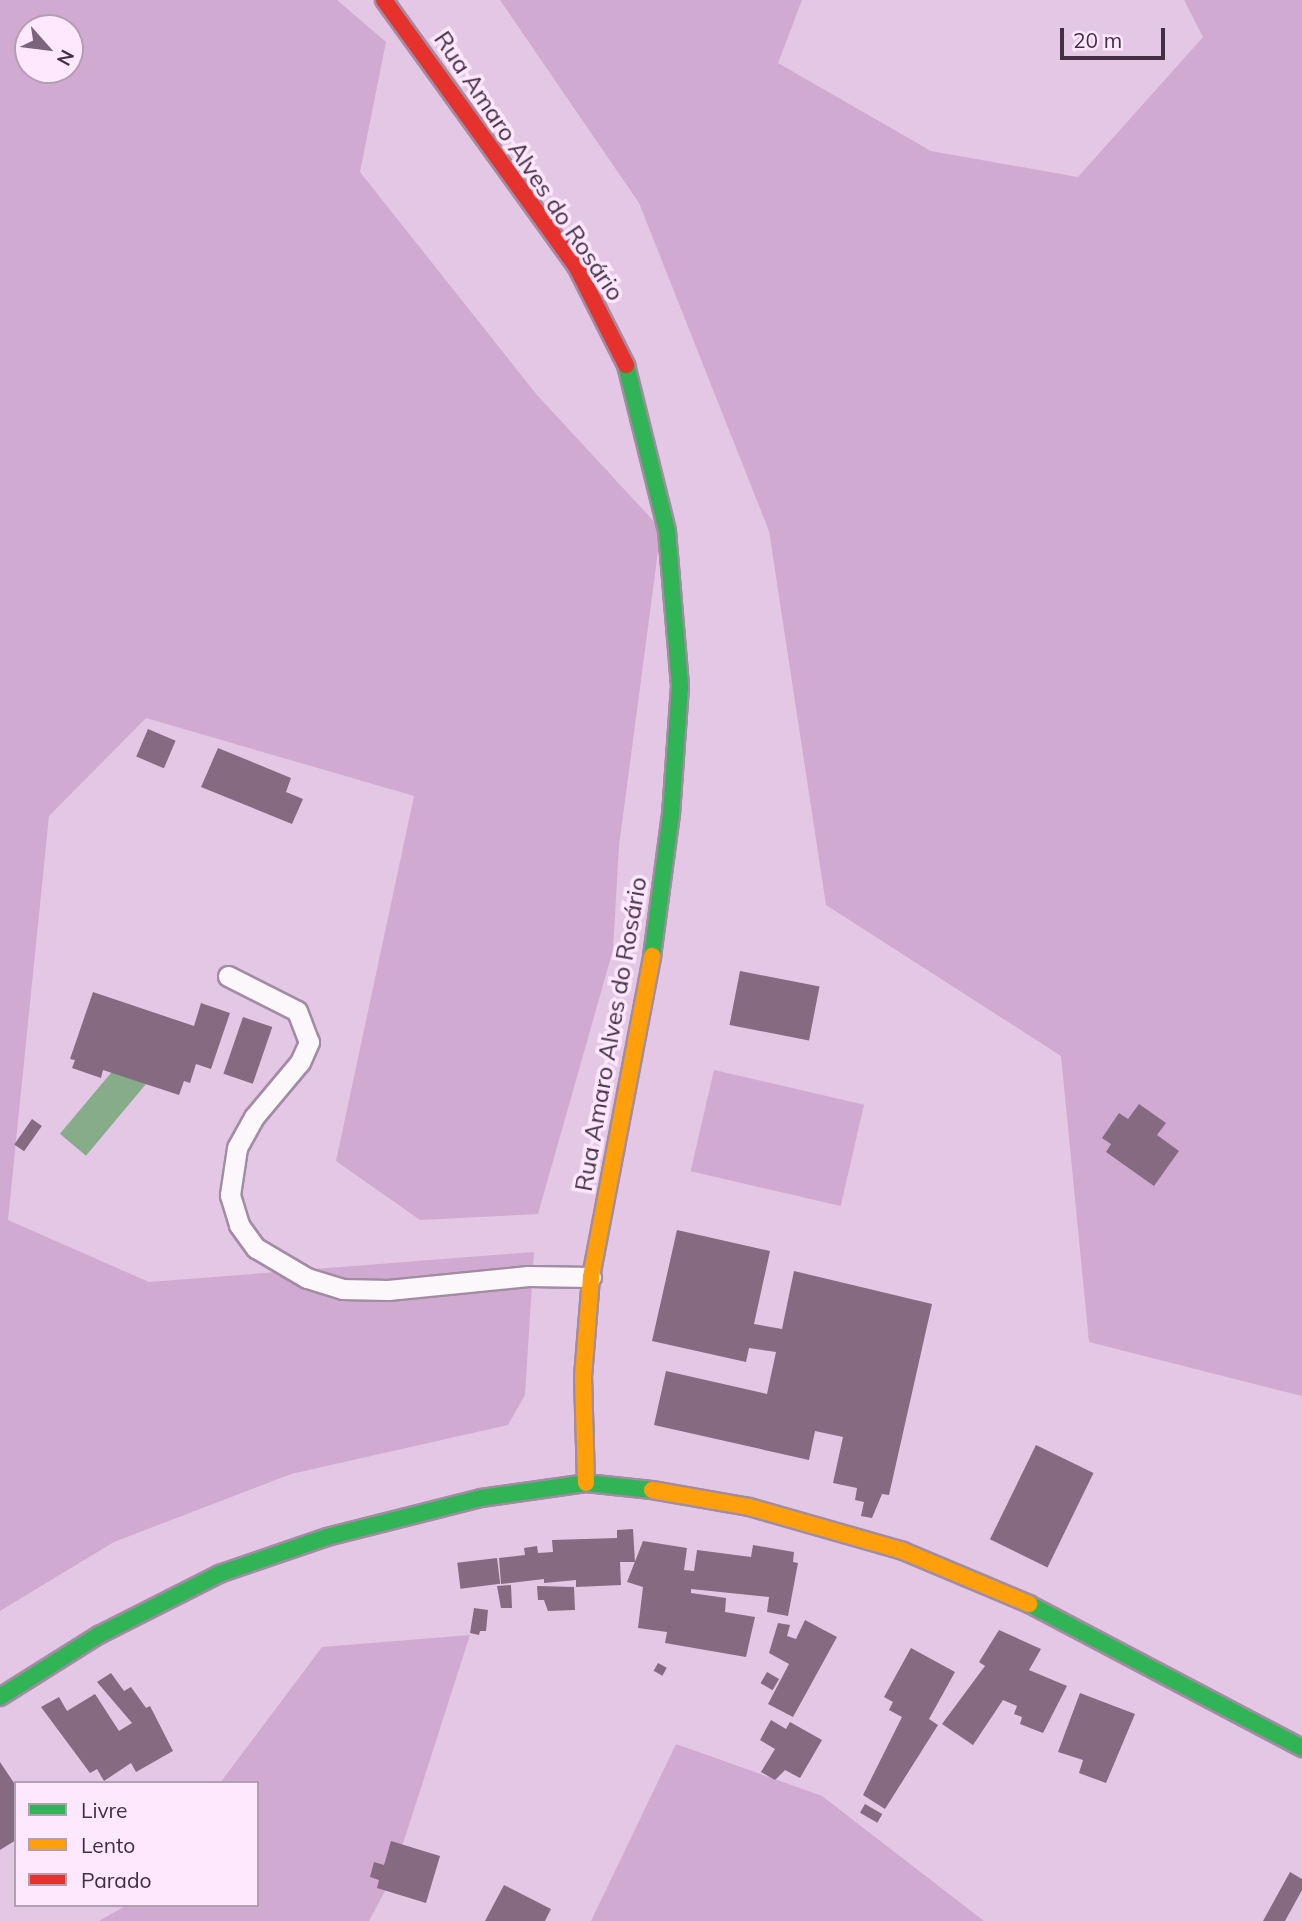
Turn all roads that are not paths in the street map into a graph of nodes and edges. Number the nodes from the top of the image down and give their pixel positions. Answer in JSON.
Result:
{"nodes":[{"id":1,"x":384,"y":0,"type":"edge"},
{"id":2,"x":228,"y":976,"type":"dead end"},
{"id":3,"x":591,"y":1277,"type":"junction"},
{"id":4,"x":586,"y":1483,"type":"junction"},
{"id":5,"x":0,"y":1698,"type":"edge"},
{"id":6,"x":1302,"y":1748,"type":"edge"}],
"edges":[{"from":1,"to":3,"type":"street","name":"Rua Amaro Alves do Rosário"},
{"from":2,"to":3,"type":"lane"},
{"from":3,"to":4,"type":"street","name":"Rua Amaro Alves do Rosário"},
{"from":4,"to":5,"type":"street"},
{"from":4,"to":6,"type":"street"}]}
